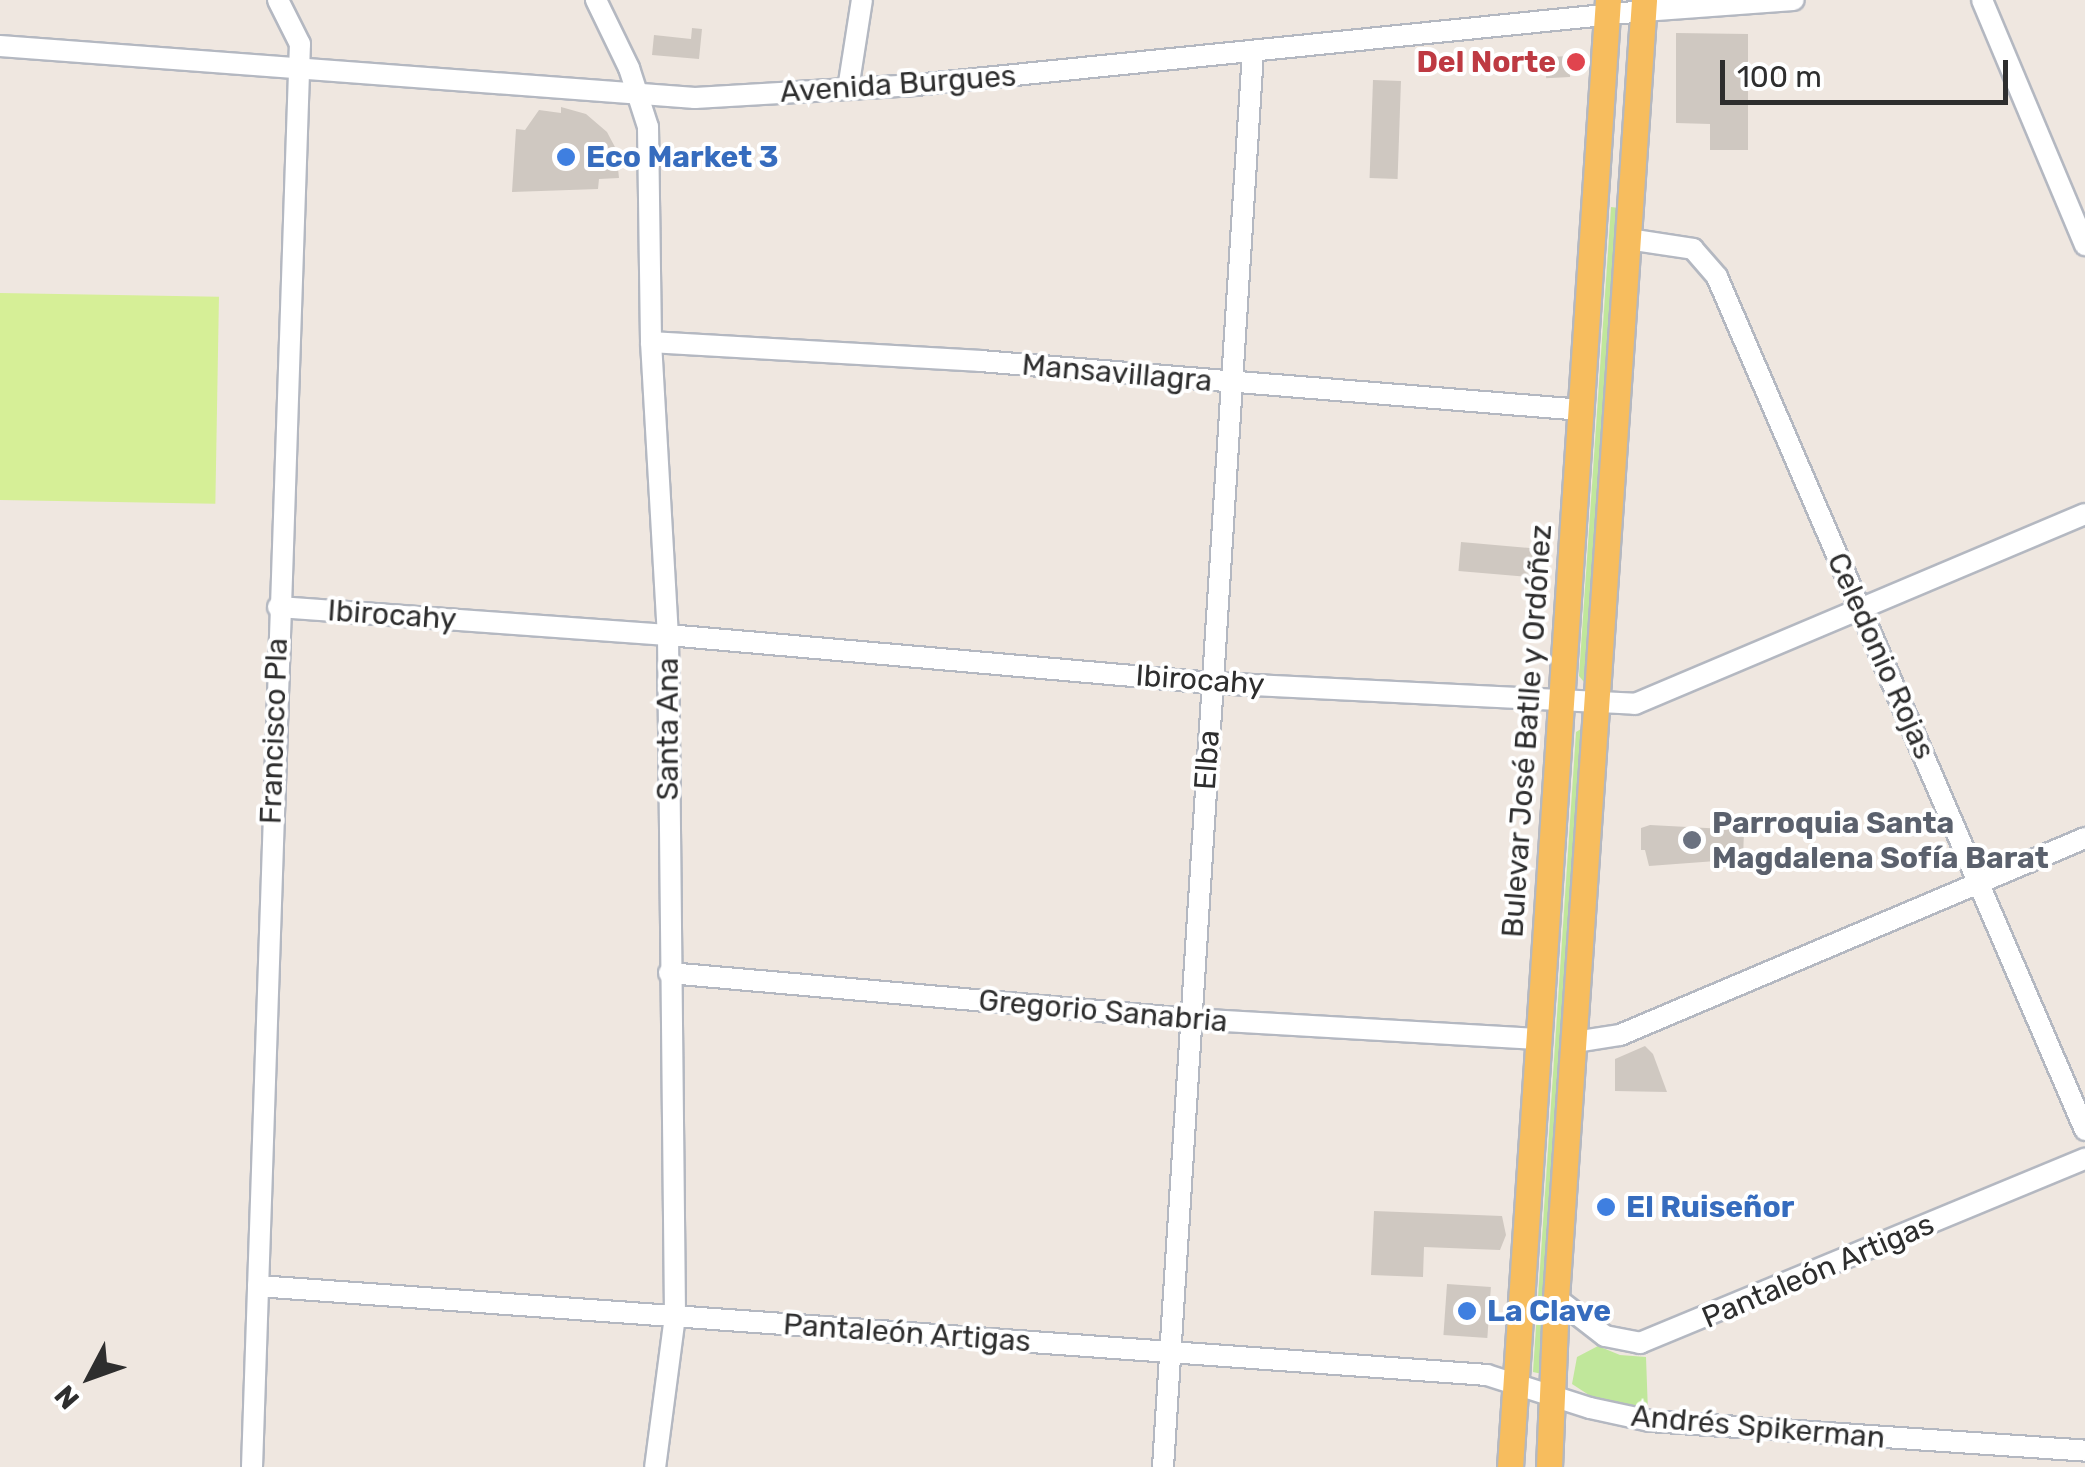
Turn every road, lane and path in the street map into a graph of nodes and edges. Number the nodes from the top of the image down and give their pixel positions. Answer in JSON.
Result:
{"nodes":[{"id":1,"x":278,"y":0,"type":"edge"},
{"id":2,"x":596,"y":0,"type":"edge"},
{"id":3,"x":862,"y":0,"type":"edge"},
{"id":4,"x":1794,"y":0,"type":"edge"},
{"id":5,"x":1982,"y":0,"type":"edge"},
{"id":6,"x":1643,"y":6,"type":"edge"},
{"id":7,"x":1608,"y":8,"type":"edge"},
{"id":8,"x":0,"y":46,"type":"edge"},
{"id":9,"x":1252,"y":53,"type":"junction"},
{"id":10,"x":300,"y":66,"type":"junction"},
{"id":11,"x":848,"y":88,"type":"junction"},
{"id":12,"x":638,"y":93,"type":"junction"},
{"id":13,"x":1628,"y":238,"type":"junction"},
{"id":14,"x":2085,"y":245,"type":"edge"},
{"id":15,"x":651,"y":342,"type":"junction"},
{"id":16,"x":1231,"y":383,"type":"junction"},
{"id":17,"x":1583,"y":410,"type":"junction"},
{"id":18,"x":2085,"y":514,"type":"edge"},
{"id":19,"x":278,"y":607,"type":"junction"},
{"id":20,"x":1860,"y":611,"type":"junction"},
{"id":21,"x":668,"y":635,"type":"junction"},
{"id":22,"x":1212,"y":683,"type":"junction"},
{"id":23,"x":1562,"y":702,"type":"junction"},
{"id":24,"x":1595,"y":704,"type":"junction"},
{"id":25,"x":2085,"y":838,"type":"edge"},
{"id":26,"x":1981,"y":884,"type":"junction"},
{"id":27,"x":669,"y":974,"type":"junction"},
{"id":28,"x":1190,"y":1019,"type":"junction"},
{"id":29,"x":1537,"y":1039,"type":"junction"},
{"id":30,"x":1575,"y":1042,"type":"junction"},
{"id":31,"x":2085,"y":1130,"type":"edge"},
{"id":32,"x":2085,"y":1159,"type":"edge"},
{"id":33,"x":258,"y":1286,"type":"junction"},
{"id":34,"x":1556,"y":1298,"type":"junction"},
{"id":35,"x":675,"y":1316,"type":"junction"},
{"id":36,"x":1170,"y":1352,"type":"junction"},
{"id":37,"x":1516,"y":1384,"type":"junction"},
{"id":38,"x":1554,"y":1395,"type":"junction"},
{"id":39,"x":2085,"y":1451,"type":"edge"},
{"id":40,"x":252,"y":1467,"type":"edge"},
{"id":41,"x":656,"y":1467,"type":"edge"},
{"id":42,"x":1162,"y":1467,"type":"edge"},
{"id":43,"x":1510,"y":1467,"type":"edge"},
{"id":44,"x":1549,"y":1467,"type":"edge"}],
"edges":[{"from":1,"to":10,"type":"street","name":"Francisco Pla"},
{"from":2,"to":12,"type":"street","name":"Santa Ana"},
{"from":3,"to":11,"type":"street"},
{"from":4,"to":6,"type":"street","name":"Avenida Burgues"},
{"from":5,"to":14,"type":"street"},
{"from":6,"to":7,"type":"street","name":"Avenida Burgues"},
{"from":6,"to":13,"type":"main road"},
{"from":7,"to":9,"type":"street","name":"Avenida Burgues"},
{"from":7,"to":17,"type":"main road","name":"Bulevar José Batlle y Ordóñez"},
{"from":8,"to":10,"type":"street","name":"Avenida Burgues"},
{"from":9,"to":11,"type":"street","name":"Avenida Burgues"},
{"from":9,"to":16,"type":"street","name":"Elba"},
{"from":10,"to":12,"type":"street","name":"Avenida Burgues"},
{"from":10,"to":19,"type":"street","name":"Francisco Pla"},
{"from":11,"to":12,"type":"street","name":"Avenida Burgues"},
{"from":12,"to":15,"type":"street","name":"Santa Ana"},
{"from":13,"to":20,"type":"street","name":"Celedonio Rojas"},
{"from":13,"to":24,"type":"main road"},
{"from":15,"to":16,"type":"street","name":"Mansavillagra"},
{"from":15,"to":21,"type":"street","name":"Santa Ana"},
{"from":16,"to":17,"type":"street","name":"Mansavillagra"},
{"from":16,"to":22,"type":"street","name":"Elba"},
{"from":17,"to":23,"type":"main road","name":"Bulevar José Batlle y Ordóñez"},
{"from":18,"to":20,"type":"street","name":"Ibirocahy"},
{"from":19,"to":21,"type":"street","name":"Ibirocahy"},
{"from":19,"to":33,"type":"street","name":"Francisco Pla"},
{"from":20,"to":24,"type":"street","name":"Ibirocahy"},
{"from":20,"to":26,"type":"street","name":"Celedonio Rojas"},
{"from":21,"to":22,"type":"street","name":"Ibirocahy"},
{"from":21,"to":27,"type":"street","name":"Santa Ana"},
{"from":22,"to":23,"type":"street","name":"Ibirocahy"},
{"from":22,"to":28,"type":"street","name":"Elba"},
{"from":23,"to":24,"type":"street","name":"Ibirocahy"},
{"from":23,"to":29,"type":"main road","name":"Bulevar José Batlle y Ordóñez"},
{"from":24,"to":30,"type":"main road"},
{"from":25,"to":26,"type":"street"},
{"from":26,"to":30,"type":"street"},
{"from":26,"to":31,"type":"street","name":"Celedonio Rojas"},
{"from":27,"to":28,"type":"street","name":"Gregorio Sanabria"},
{"from":27,"to":35,"type":"street","name":"Santa Ana"},
{"from":28,"to":29,"type":"street","name":"Gregorio Sanabria"},
{"from":28,"to":36,"type":"street","name":"Elba"},
{"from":29,"to":37,"type":"main road","name":"Bulevar José Batlle y Ordóñez"},
{"from":30,"to":34,"type":"main road"},
{"from":32,"to":34,"type":"street","name":"Pantaleón Artigas"},
{"from":33,"to":35,"type":"street","name":"Pantaleón Artigas"},
{"from":33,"to":40,"type":"street","name":"Francisco Pla"},
{"from":34,"to":38,"type":"main road"},
{"from":35,"to":36,"type":"street","name":"Pantaleón Artigas"},
{"from":35,"to":41,"type":"street","name":"Santa Ana"},
{"from":36,"to":37,"type":"street","name":"Pantaleón Artigas"},
{"from":36,"to":42,"type":"street","name":"Elba"},
{"from":37,"to":38,"type":"street","name":"Pantaleón Artigas"},
{"from":37,"to":43,"type":"main road","name":"Bulevar José Batlle y Ordóñez"},
{"from":38,"to":39,"type":"street","name":"Andrés Spikerman"},
{"from":38,"to":44,"type":"main road"}]}
